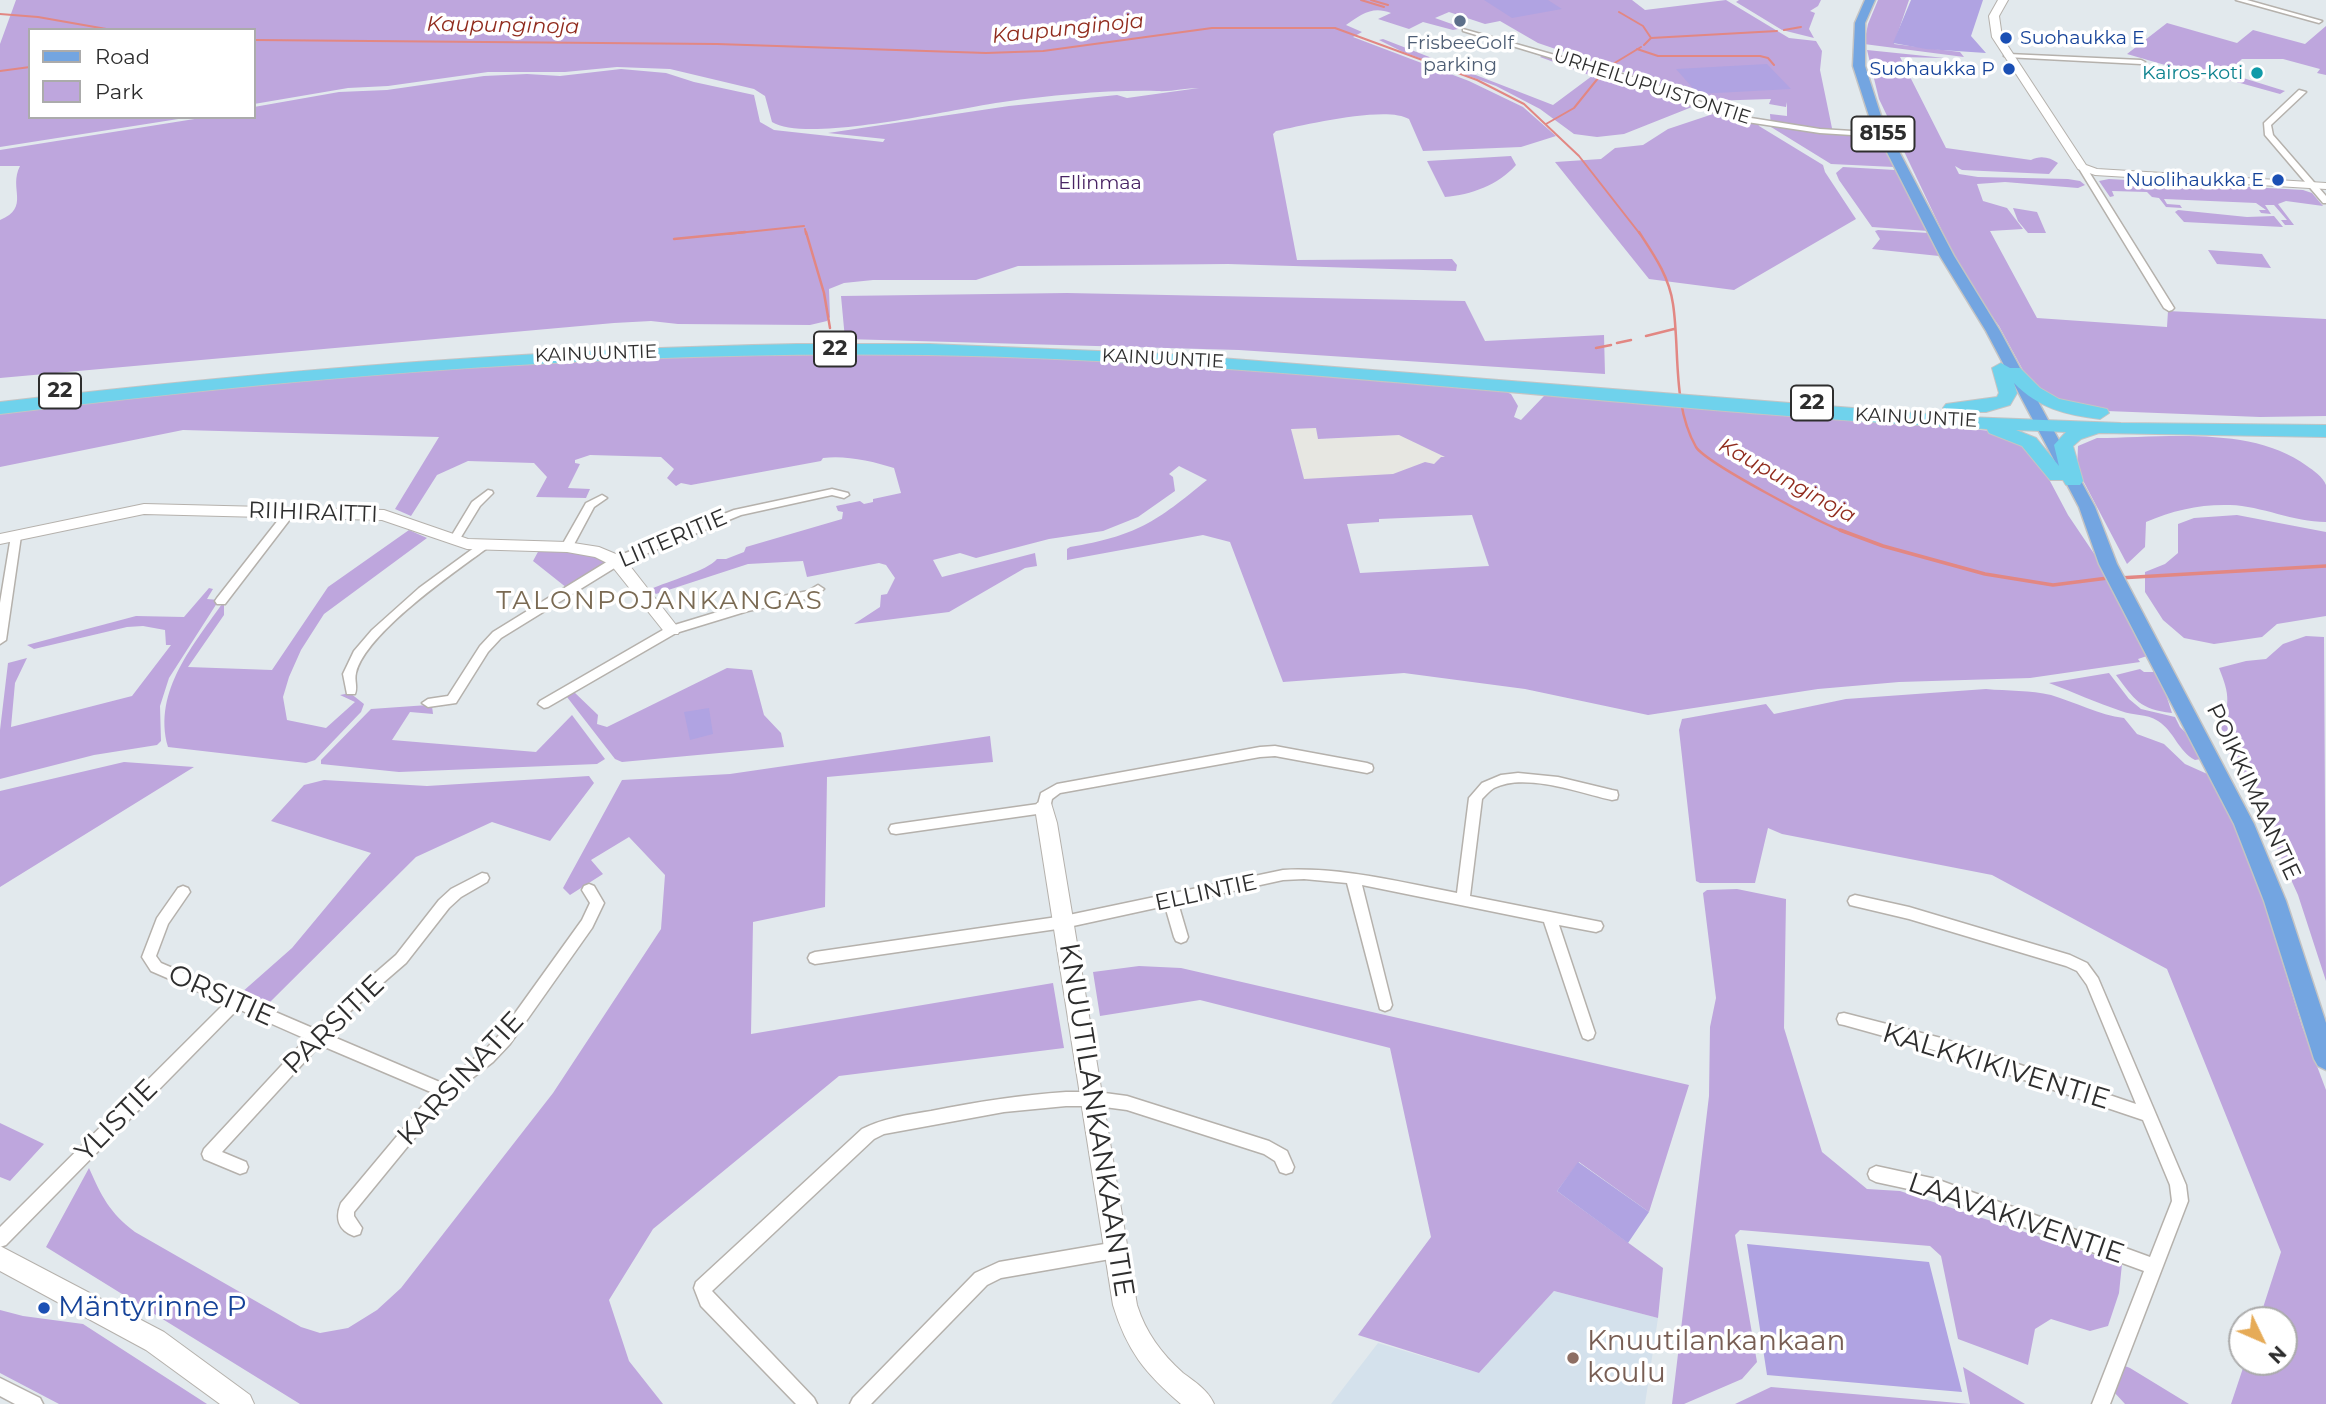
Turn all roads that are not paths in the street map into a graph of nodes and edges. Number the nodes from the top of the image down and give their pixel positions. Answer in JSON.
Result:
{"nodes":[{"id":1,"x":1870,"y":0,"type":"edge"},
{"id":2,"x":2003,"y":0,"type":"edge"},
{"id":3,"x":2239,"y":0,"type":"edge"},
{"id":4,"x":2319,"y":21,"type":"dead end"},
{"id":5,"x":1465,"y":30,"type":"dead end"},
{"id":6,"x":2008,"y":55,"type":"junction"},
{"id":7,"x":2141,"y":62,"type":"dead end"},
{"id":8,"x":2302,"y":92,"type":"dead end"},
{"id":9,"x":1884,"y":135,"type":"junction"},
{"id":10,"x":2081,"y":167,"type":"junction"},
{"id":11,"x":2320,"y":185,"type":"edge"},
{"id":12,"x":2326,"y":201,"type":"edge"},
{"id":13,"x":2169,"y":308,"type":"dead end"},
{"id":14,"x":2008,"y":370,"type":"junction"},
{"id":15,"x":1671,"y":396,"type":"junction"},
{"id":16,"x":0,"y":398,"type":"edge"},
{"id":17,"x":0,"y":408,"type":"edge"},
{"id":18,"x":1898,"y":413,"type":"junction"},
{"id":19,"x":2034,"y":420,"type":"junction"},
{"id":20,"x":2176,"y":420,"type":"junction"},
{"id":21,"x":2326,"y":423,"type":"edge"},
{"id":22,"x":2156,"y":429,"type":"junction"},
{"id":23,"x":2326,"y":431,"type":"edge"},
{"id":24,"x":2065,"y":479,"type":"junction"},
{"id":25,"x":488,"y":493,"type":"dead end"},
{"id":26,"x":844,"y":495,"type":"dead end"},
{"id":27,"x":602,"y":498,"type":"dead end"},
{"id":28,"x":290,"y":512,"type":"junction"},
{"id":29,"x":8,"y":538,"type":"edge"},
{"id":30,"x":454,"y":540,"type":"junction"},
{"id":31,"x":482,"y":546,"type":"junction"},
{"id":32,"x":567,"y":547,"type":"junction"},
{"id":33,"x":617,"y":561,"type":"junction"},
{"id":34,"x":818,"y":589,"type":"dead end"},
{"id":35,"x":221,"y":601,"type":"dead end"},
{"id":36,"x":672,"y":630,"type":"junction"},
{"id":37,"x":0,"y":640,"type":"edge"},
{"id":38,"x":351,"y":691,"type":"dead end"},
{"id":39,"x":428,"y":703,"type":"dead end"},
{"id":40,"x":544,"y":704,"type":"dead end"},
{"id":41,"x":1367,"y":768,"type":"dead end"},
{"id":42,"x":1612,"y":795,"type":"dead end"},
{"id":43,"x":1044,"y":808,"type":"junction"},
{"id":44,"x":896,"y":829,"type":"dead end"},
{"id":45,"x":482,"y":878,"type":"dead end"},
{"id":46,"x":1353,"y":878,"type":"junction"},
{"id":47,"x":589,"y":890,"type":"dead end"},
{"id":48,"x":183,"y":892,"type":"dead end"},
{"id":49,"x":1463,"y":898,"type":"junction"},
{"id":50,"x":1170,"y":901,"type":"junction"},
{"id":51,"x":1856,"y":901,"type":"dead end"},
{"id":52,"x":1550,"y":917,"type":"junction"},
{"id":53,"x":1064,"y":922,"type":"junction"},
{"id":54,"x":1595,"y":926,"type":"dead end"},
{"id":55,"x":1181,"y":937,"type":"dead end"},
{"id":56,"x":816,"y":958,"type":"dead end"},
{"id":57,"x":235,"y":1003,"type":"junction"},
{"id":58,"x":1385,"y":1005,"type":"dead end"},
{"id":59,"x":1844,"y":1019,"type":"dead end"},
{"id":60,"x":2322,"y":1031,"type":"edge"},
{"id":61,"x":1588,"y":1033,"type":"dead end"},
{"id":62,"x":316,"y":1037,"type":"junction"},
{"id":63,"x":2326,"y":1059,"type":"edge"},
{"id":64,"x":444,"y":1091,"type":"junction"},
{"id":65,"x":1092,"y":1099,"type":"junction"},
{"id":66,"x":2148,"y":1115,"type":"junction"},
{"id":67,"x":240,"y":1167,"type":"dead end"},
{"id":68,"x":1286,"y":1167,"type":"dead end"},
{"id":69,"x":1876,"y":1174,"type":"dead end"},
{"id":70,"x":354,"y":1228,"type":"dead end"},
{"id":71,"x":0,"y":1239,"type":"edge"},
{"id":72,"x":1116,"y":1250,"type":"junction"},
{"id":73,"x":0,"y":1258,"type":"edge"},
{"id":74,"x":2155,"y":1267,"type":"junction"},
{"id":75,"x":0,"y":1387,"type":"edge"},
{"id":76,"x":34,"y":1404,"type":"edge"},
{"id":77,"x":241,"y":1404,"type":"edge"},
{"id":78,"x":807,"y":1404,"type":"edge"},
{"id":79,"x":859,"y":1404,"type":"edge"},
{"id":80,"x":1201,"y":1404,"type":"edge"},
{"id":81,"x":2101,"y":1404,"type":"edge"}],
"edges":[{"from":1,"to":9,"type":"main road","name":"POIKKIMAANTIE","number":"8155"},
{"from":2,"to":6,"type":"street"},
{"from":3,"to":4,"type":"street"},
{"from":5,"to":9,"type":"street","name":"URHEILUPUISTONTIE"},
{"from":6,"to":7,"type":"street"},
{"from":6,"to":10,"type":"street"},
{"from":8,"to":11,"type":"street"},
{"from":9,"to":14,"type":"main road","name":"POIKKIMAANTIE","number":"8155"},
{"from":10,"to":11,"type":"street"},
{"from":10,"to":13,"type":"street"},
{"from":11,"to":12,"type":"street"},
{"from":14,"to":18,"type":"highway"},
{"from":14,"to":19,"type":"main road","name":"POIKKIMAANTIE","number":"8155"},
{"from":14,"to":20,"type":"highway"},
{"from":15,"to":16,"type":"highway","name":"KAINUUNTIE","number":"22"},
{"from":15,"to":17,"type":"highway","name":"KAINUUNTIE","number":"22"},
{"from":15,"to":18,"type":"highway","name":"KAINUUNTIE","number":"22"},
{"from":18,"to":19,"type":"highway","name":"KAINUUNTIE","number":"22"},
{"from":18,"to":24,"type":"highway"},
{"from":19,"to":20,"type":"highway","name":"KAINUUNTIE","number":"22"},
{"from":19,"to":22,"type":"highway","name":"KAINUUNTIE","number":"22"},
{"from":19,"to":24,"type":"main road","name":"POIKKIMAANTIE"},
{"from":20,"to":21,"type":"highway","name":"KAINUUNTIE","number":"22"},
{"from":22,"to":23,"type":"highway","name":"KAINUUNTIE","number":"22"},
{"from":22,"to":24,"type":"highway"},
{"from":24,"to":60,"type":"main road","name":"POIKKIMAANTIE"},
{"from":25,"to":30,"type":"street"},
{"from":26,"to":33,"type":"street","name":"LIITERITIE"},
{"from":27,"to":32,"type":"street"},
{"from":28,"to":29,"type":"street","name":"RIIHIRAITTI"},
{"from":28,"to":30,"type":"street","name":"RIIHIRAITTI"},
{"from":28,"to":35,"type":"street"},
{"from":29,"to":37,"type":"street"},
{"from":30,"to":31,"type":"street","name":"RIIHIRAITTI"},
{"from":31,"to":32,"type":"street","name":"RIIHIRAITTI"},
{"from":31,"to":38,"type":"street"},
{"from":32,"to":33,"type":"street","name":"RIIHIRAITTI"},
{"from":33,"to":36,"type":"street"},
{"from":33,"to":39,"type":"street","name":"LIITERITIE"},
{"from":34,"to":36,"type":"street"},
{"from":36,"to":40,"type":"street"},
{"from":41,"to":43,"type":"street"},
{"from":42,"to":49,"type":"street"},
{"from":43,"to":44,"type":"street"},
{"from":43,"to":53,"type":"street","name":"KNUUTILANKANKAANTIE"},
{"from":45,"to":62,"type":"street","name":"PARSITIE"},
{"from":46,"to":49,"type":"street","name":"ELLINTIE"},
{"from":46,"to":50,"type":"street","name":"ELLINTIE"},
{"from":46,"to":58,"type":"street"},
{"from":47,"to":64,"type":"street","name":"KARSINATIE"},
{"from":48,"to":57,"type":"street","name":"ORSITIE"},
{"from":49,"to":52,"type":"street","name":"ELLINTIE"},
{"from":50,"to":53,"type":"street","name":"ELLINTIE"},
{"from":50,"to":55,"type":"street"},
{"from":51,"to":66,"type":"street"},
{"from":52,"to":54,"type":"street","name":"ELLINTIE"},
{"from":52,"to":61,"type":"street"},
{"from":53,"to":56,"type":"street","name":"ELLINTIE"},
{"from":53,"to":65,"type":"street","name":"KNUUTILANKANKAANTIE"},
{"from":57,"to":62,"type":"street","name":"ORSITIE"},
{"from":57,"to":71,"type":"street","name":"YLISTIE"},
{"from":59,"to":66,"type":"street","name":"KALKKIKIVENTIE"},
{"from":60,"to":63,"type":"main road","name":"POIKKIMAANTIE"},
{"from":62,"to":64,"type":"street","name":"ORSITIE"},
{"from":62,"to":67,"type":"street","name":"PARSITIE"},
{"from":64,"to":70,"type":"street","name":"KARSINATIE"},
{"from":65,"to":68,"type":"street"},
{"from":65,"to":72,"type":"street","name":"KNUUTILANKANKAANTIE"},
{"from":65,"to":78,"type":"street"},
{"from":66,"to":74,"type":"street"},
{"from":69,"to":74,"type":"street","name":"LAAVAKIVENTIE"},
{"from":72,"to":79,"type":"street"},
{"from":72,"to":80,"type":"street","name":"KNUUTILANKANKAANTIE"},
{"from":73,"to":77,"type":"street"},
{"from":74,"to":81,"type":"street"},
{"from":75,"to":76,"type":"street"}]}
